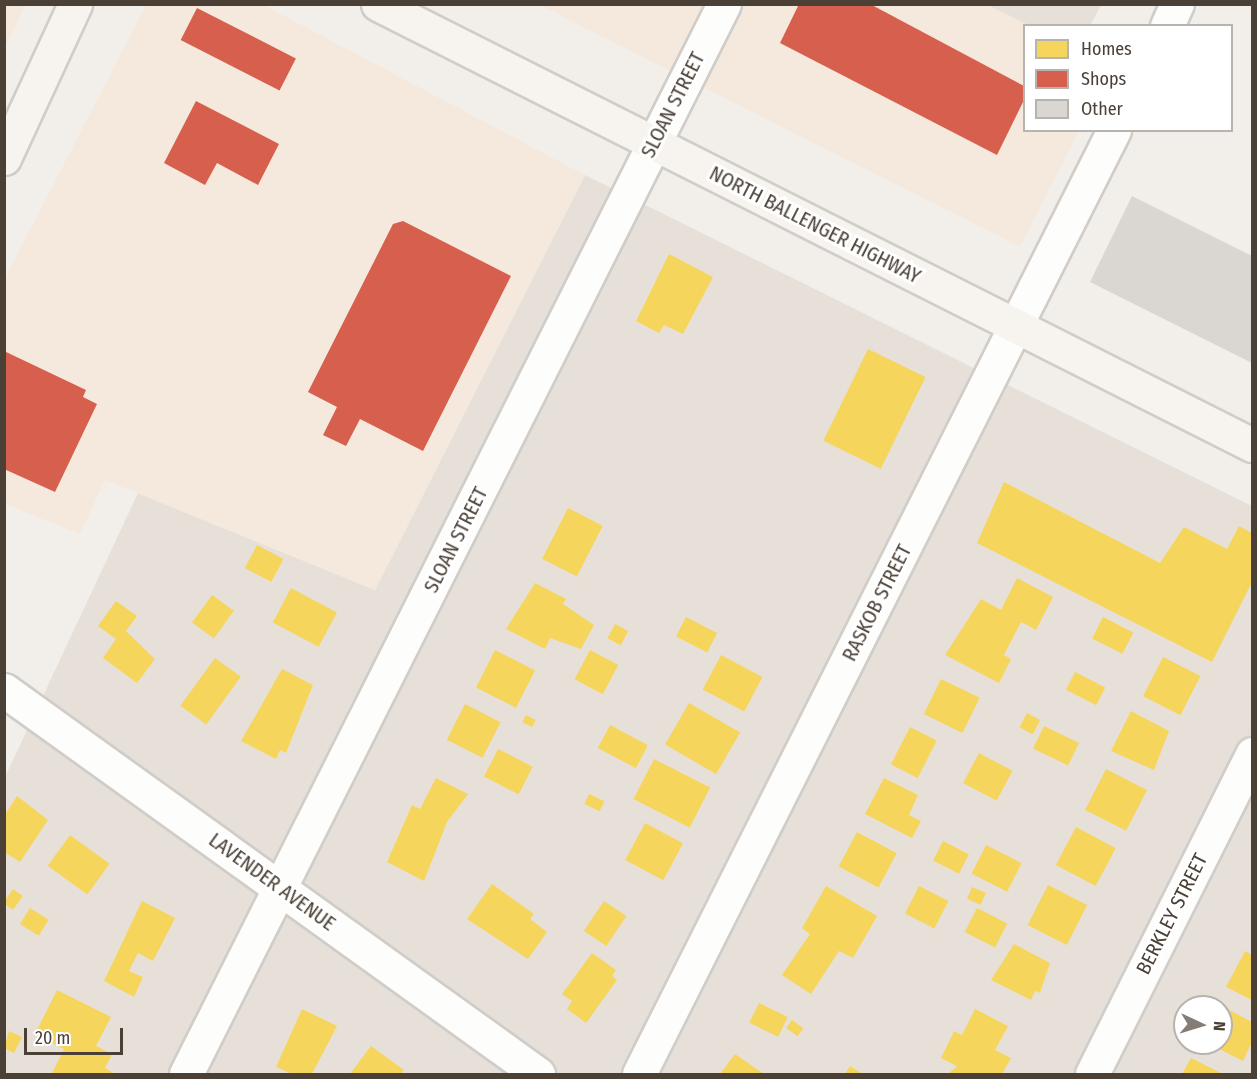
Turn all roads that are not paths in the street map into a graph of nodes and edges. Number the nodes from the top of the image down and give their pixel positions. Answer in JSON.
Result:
{"nodes":[{"id":1,"x":75,"y":4,"type":"edge"},
{"id":2,"x":378,"y":4,"type":"edge"},
{"id":3,"x":724,"y":4,"type":"edge"},
{"id":4,"x":1177,"y":4,"type":"edge"},
{"id":5,"x":1168,"y":24,"type":"edge"},
{"id":6,"x":1113,"y":132,"type":"edge"},
{"id":7,"x":655,"y":143,"type":"junction"},
{"id":8,"x":4,"y":158,"type":"edge"},
{"id":9,"x":1017,"y":326,"type":"junction"},
{"id":10,"x":1252,"y":445,"type":"edge"},
{"id":11,"x":4,"y":690,"type":"edge"},
{"id":12,"x":1252,"y":754,"type":"edge"},
{"id":13,"x":281,"y":888,"type":"junction"},
{"id":14,"x":186,"y":1074,"type":"edge"},
{"id":15,"x":538,"y":1074,"type":"edge"},
{"id":16,"x":639,"y":1074,"type":"edge"},
{"id":17,"x":1092,"y":1074,"type":"edge"}],
"edges":[{"from":1,"to":8,"type":"main road"},
{"from":2,"to":7,"type":"main road","name":"NORTH BALLENGER HIGHWAY"},
{"from":3,"to":7,"type":"street","name":"SLOAN STREET"},
{"from":4,"to":5,"type":"street"},
{"from":6,"to":9,"type":"street","name":"RASKOB STREET"},
{"from":7,"to":9,"type":"main road","name":"NORTH BALLENGER HIGHWAY"},
{"from":7,"to":13,"type":"street","name":"SLOAN STREET"},
{"from":9,"to":10,"type":"main road","name":"NORTH BALLENGER HIGHWAY"},
{"from":9,"to":16,"type":"street","name":"RASKOB STREET"},
{"from":11,"to":13,"type":"street","name":"LAVENDER AVENUE"},
{"from":12,"to":17,"type":"street","name":"BERKLEY STREET"},
{"from":13,"to":14,"type":"street","name":"SLOAN STREET"},
{"from":13,"to":15,"type":"street","name":"LAVENDER AVENUE"}]}
